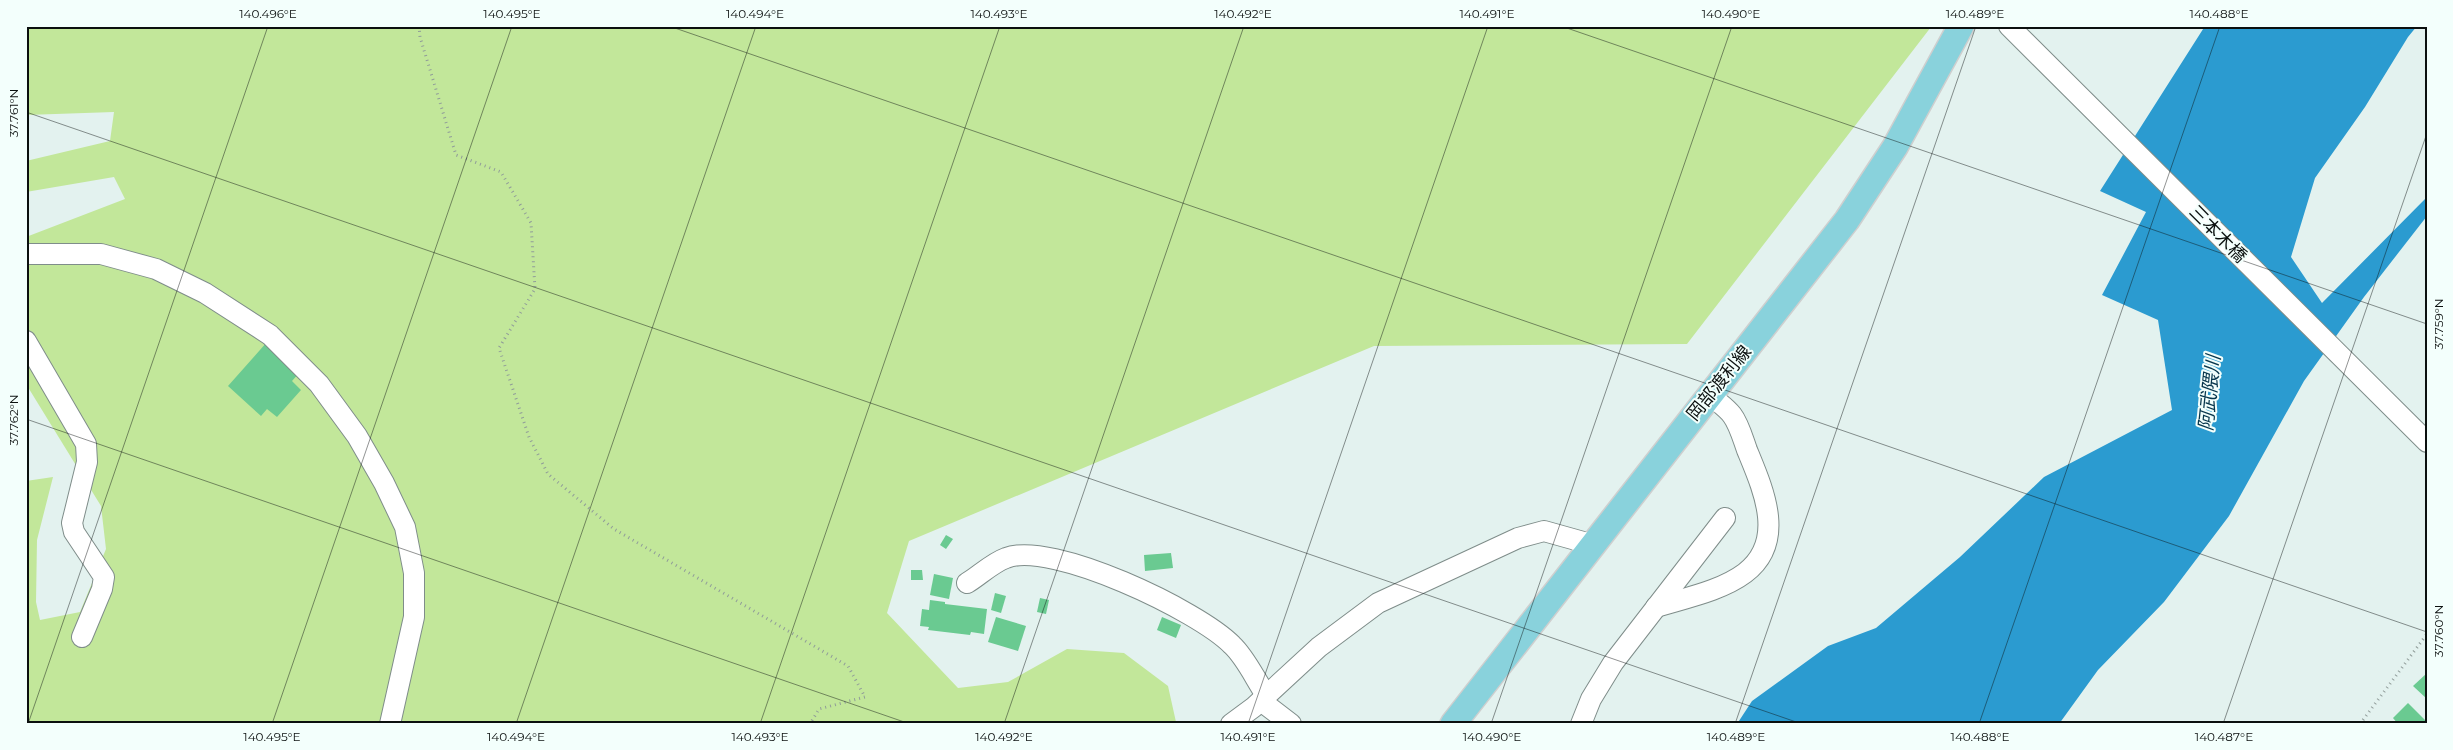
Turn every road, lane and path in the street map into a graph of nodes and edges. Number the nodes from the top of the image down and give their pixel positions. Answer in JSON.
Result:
{"nodes":[{"id":1,"x":419,"y":26,"type":"edge"},
{"id":2,"x":1961,"y":26,"type":"edge"},
{"id":3,"x":2009,"y":26,"type":"edge"},
{"id":4,"x":26,"y":254,"type":"edge"},
{"id":5,"x":26,"y":341,"type":"edge"},
{"id":6,"x":1709,"y":394,"type":"junction"},
{"id":7,"x":2427,"y":442,"type":"edge"},
{"id":8,"x":1726,"y":518,"type":"dead end"},
{"id":9,"x":1594,"y":545,"type":"junction"},
{"id":10,"x":967,"y":583,"type":"dead end"},
{"id":11,"x":1656,"y":607,"type":"junction"},
{"id":12,"x":2427,"y":634,"type":"edge"},
{"id":13,"x":82,"y":637,"type":"dead end"},
{"id":14,"x":1264,"y":698,"type":"junction"},
{"id":15,"x":390,"y":724,"type":"edge"},
{"id":16,"x":810,"y":724,"type":"edge"},
{"id":17,"x":1230,"y":724,"type":"edge"},
{"id":18,"x":1291,"y":724,"type":"edge"},
{"id":19,"x":1453,"y":724,"type":"edge"},
{"id":20,"x":1580,"y":724,"type":"edge"},
{"id":21,"x":2360,"y":724,"type":"edge"}],
"edges":[{"from":1,"to":16,"type":"path"},
{"from":2,"to":6,"type":"main road","name":"岡部渡利線"},
{"from":3,"to":7,"type":"street","name":"三本木橋"},
{"from":4,"to":15,"type":"street"},
{"from":5,"to":13,"type":"street"},
{"from":6,"to":9,"type":"main road","name":"岡部渡利線"},
{"from":6,"to":11,"type":"street"},
{"from":8,"to":11,"type":"street"},
{"from":9,"to":14,"type":"street"},
{"from":9,"to":19,"type":"main road","name":"岡部渡利線"},
{"from":10,"to":14,"type":"street"},
{"from":11,"to":20,"type":"street"},
{"from":12,"to":21,"type":"path"},
{"from":14,"to":17,"type":"street"},
{"from":14,"to":18,"type":"street"}]}
